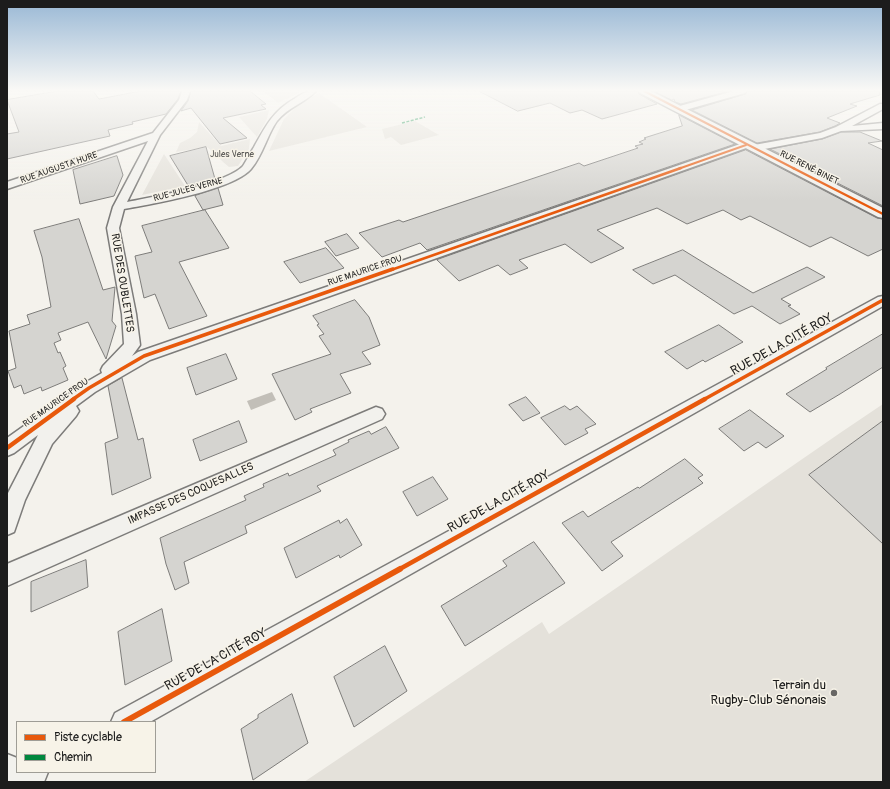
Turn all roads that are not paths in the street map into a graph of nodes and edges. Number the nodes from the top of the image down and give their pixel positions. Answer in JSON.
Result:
{"nodes":[{"id":1,"x":162,"y":128,"type":"edge"},
{"id":2,"x":269,"y":128,"type":"edge"},
{"id":3,"x":715,"y":128,"type":"edge"},
{"id":4,"x":856,"y":128,"type":"edge"},
{"id":5,"x":839,"y":129,"type":"joint"},
{"id":6,"x":156,"y":135,"type":"junction"},
{"id":7,"x":750,"y":146,"type":"junction"},
{"id":8,"x":7,"y":186,"type":"edge"},
{"id":9,"x":119,"y":207,"type":"junction"},
{"id":10,"x":883,"y":214,"type":"edge"},
{"id":11,"x":883,"y":300,"type":"edge"},
{"id":12,"x":89,"y":388,"type":"junction"},
{"id":13,"x":376,"y":414,"type":"dead end"},
{"id":14,"x":7,"y":448,"type":"edge"},
{"id":15,"x":7,"y":525,"type":"edge"},
{"id":16,"x":7,"y":575,"type":"edge"},
{"id":17,"x":126,"y":721,"type":"edge"},
{"id":18,"x":7,"y":768,"type":"edge"},
{"id":19,"x":32,"y":773,"type":"edge"},
{"id":20,"x":9,"y":782,"type":"edge"},
{"id":21,"x":16,"y":782,"type":"edge"}],
"edges":[{"from":1,"to":6,"type":"street","name":"RUE DES OUBLETTES"},
{"from":2,"to":9,"type":"street","name":"RUE JULES VERNE"},
{"from":3,"to":7,"type":"street","name":"RUE RENÉ BINET"},
{"from":4,"to":5,"type":"street"},
{"from":5,"to":7,"type":"street","name":"RUE MAURICE PROU"},
{"from":6,"to":8,"type":"street","name":"RUE AUGUSTA HURE"},
{"from":6,"to":9,"type":"street","name":"RUE DES OUBLETTES"},
{"from":7,"to":10,"type":"street","name":"RUE RENÉ BINET"},
{"from":7,"to":12,"type":"street","name":"RUE MAURICE PROU"},
{"from":9,"to":12,"type":"street","name":"RUE DES OUBLETTES"},
{"from":11,"to":17,"type":"street","name":"RUE DE LA CITÉ ROY"},
{"from":12,"to":14,"type":"street","name":"RUE MAURICE PROU"},
{"from":12,"to":15,"type":"street","name":"RUE DES OUBLETTES"},
{"from":13,"to":16,"type":"street","name":"IMPASSE DES COQUESALLES"},
{"from":18,"to":20,"type":"street"},
{"from":19,"to":21,"type":"street"}]}
